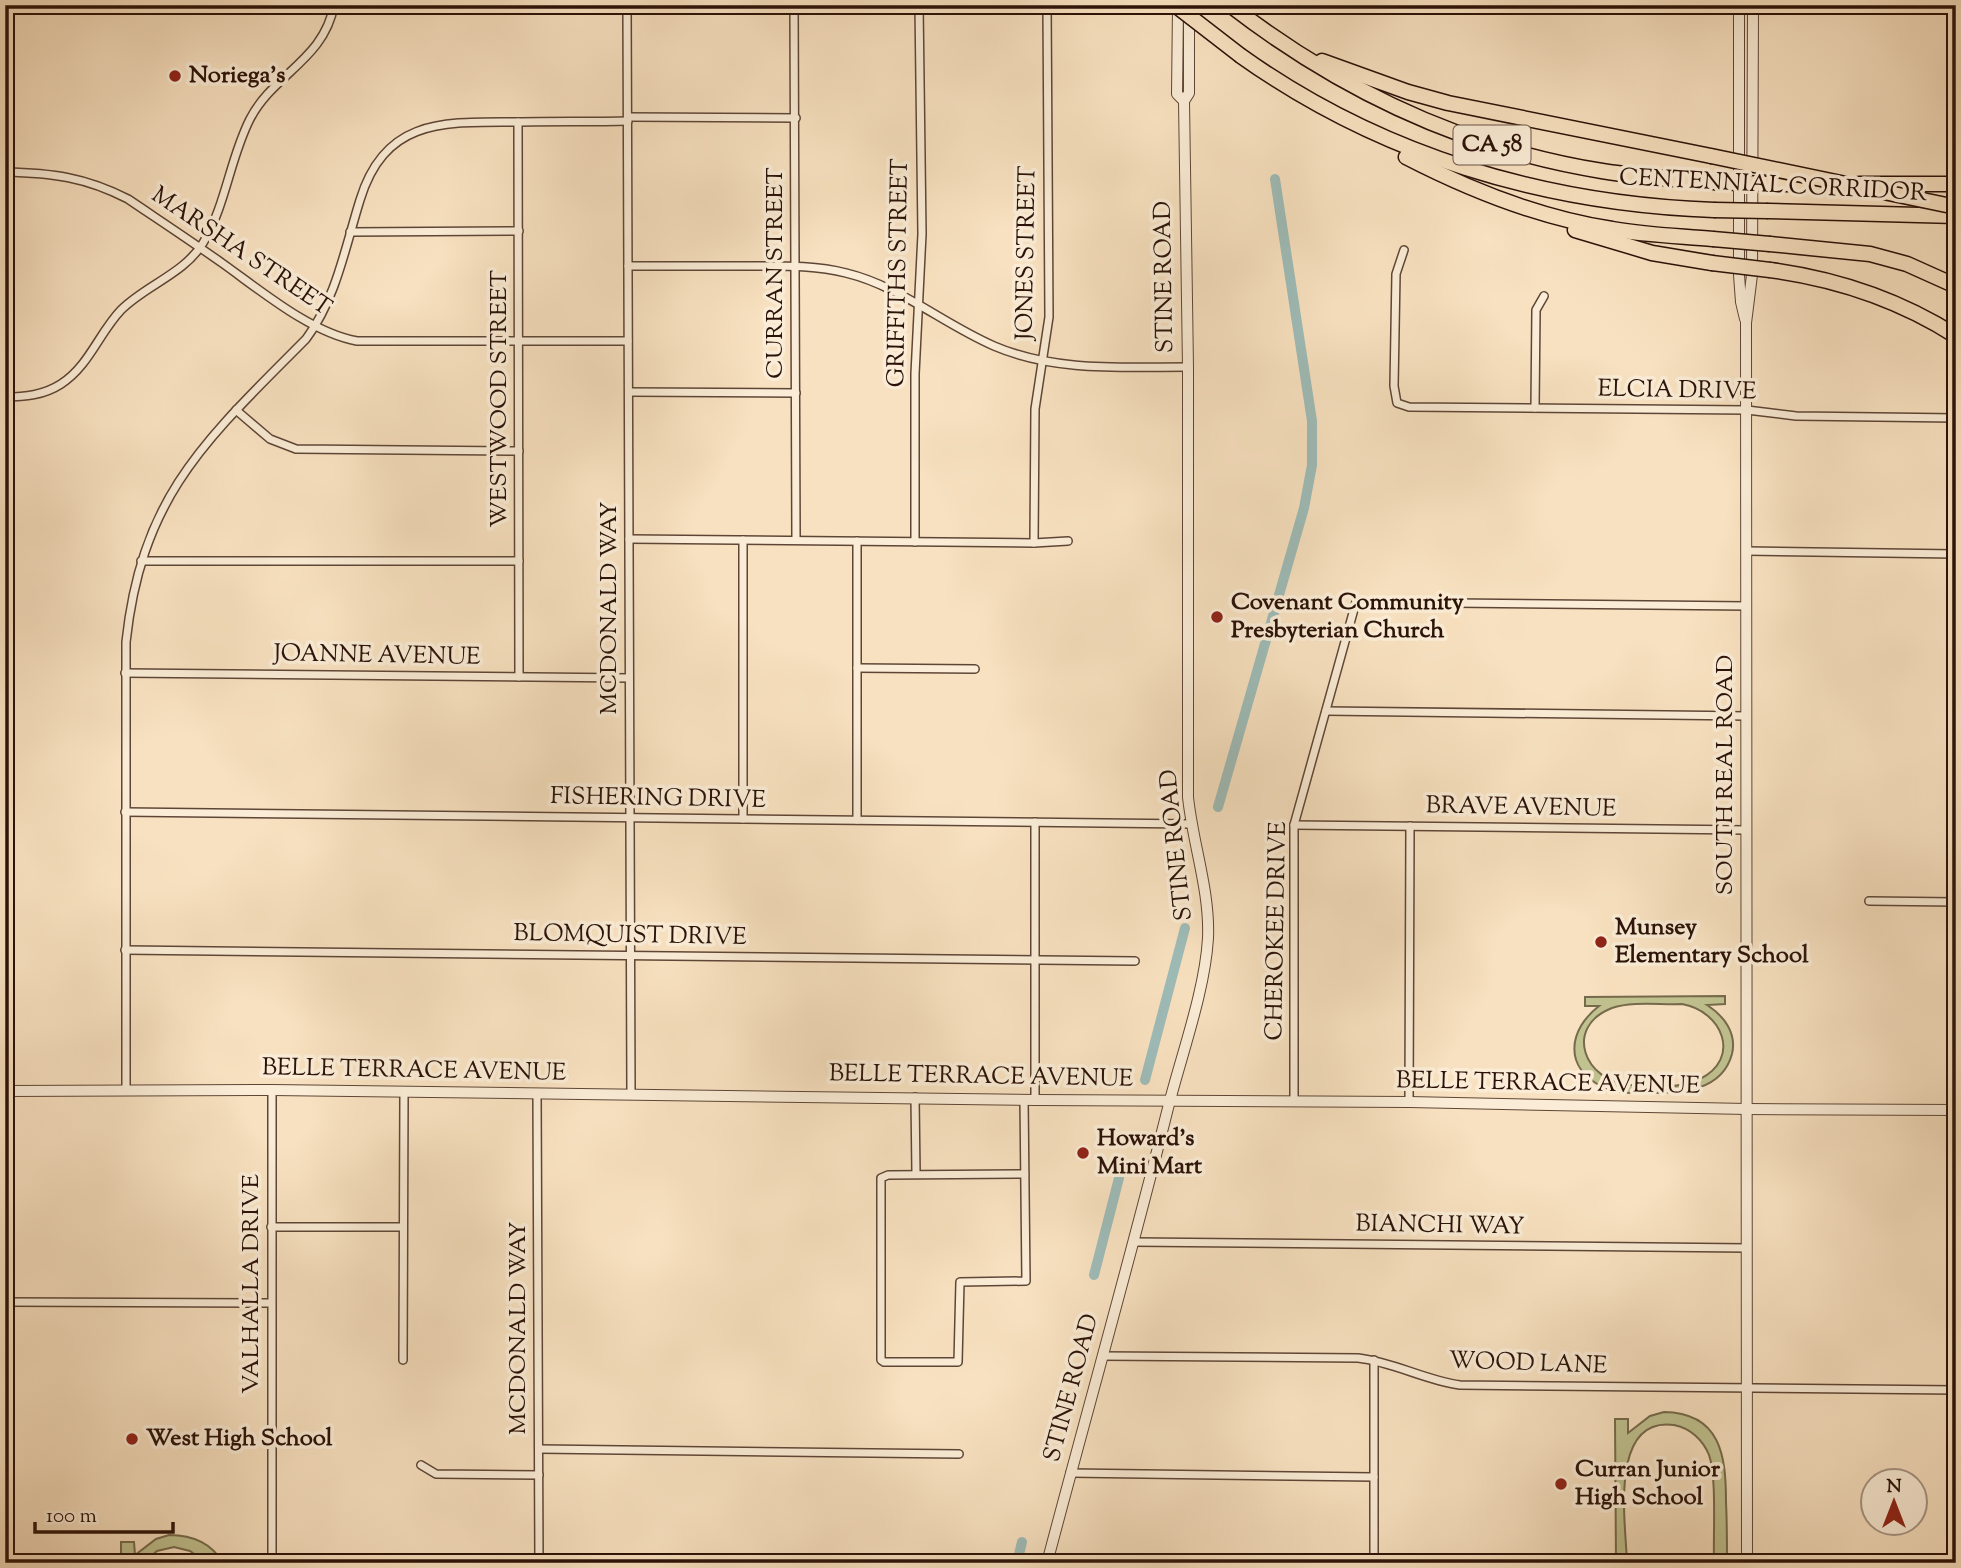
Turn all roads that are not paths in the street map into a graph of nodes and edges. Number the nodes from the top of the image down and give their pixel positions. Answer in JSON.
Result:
{"nodes":[{"id":1,"x":334,"y":5,"type":"edge"},
{"id":2,"x":626,"y":5,"type":"edge"},
{"id":3,"x":794,"y":5,"type":"edge"},
{"id":4,"x":919,"y":5,"type":"edge"},
{"id":5,"x":1047,"y":5,"type":"edge"},
{"id":6,"x":1177,"y":5,"type":"edge"},
{"id":7,"x":1189,"y":5,"type":"edge"},
{"id":8,"x":1230,"y":5,"type":"edge"},
{"id":9,"x":1739,"y":5,"type":"edge"},
{"id":10,"x":1754,"y":5,"type":"edge"},
{"id":11,"x":1293,"y":49,"type":"junction"},
{"id":12,"x":1184,"y":101,"type":"junction"},
{"id":13,"x":1325,"y":110,"type":"junction"},
{"id":14,"x":796,"y":118,"type":"junction"},
{"id":15,"x":628,"y":119,"type":"junction"},
{"id":16,"x":518,"y":122,"type":"junction"},
{"id":17,"x":5,"y":172,"type":"edge"},
{"id":18,"x":1956,"y":184,"type":"edge"},
{"id":19,"x":1509,"y":202,"type":"junction"},
{"id":20,"x":1956,"y":207,"type":"edge"},
{"id":21,"x":1956,"y":216,"type":"edge"},
{"id":22,"x":519,"y":231,"type":"junction"},
{"id":23,"x":350,"y":232,"type":"junction"},
{"id":24,"x":200,"y":247,"type":"junction"},
{"id":25,"x":1404,"y":250,"type":"dead end"},
{"id":26,"x":628,"y":265,"type":"junction"},
{"id":27,"x":796,"y":267,"type":"junction"},
{"id":28,"x":1956,"y":286,"type":"edge"},
{"id":29,"x":1544,"y":296,"type":"dead end"},
{"id":30,"x":919,"y":305,"type":"junction"},
{"id":31,"x":1746,"y":323,"type":"junction"},
{"id":32,"x":316,"y":326,"type":"junction"},
{"id":33,"x":1956,"y":336,"type":"edge"},
{"id":34,"x":519,"y":341,"type":"junction"},
{"id":35,"x":628,"y":341,"type":"junction"},
{"id":36,"x":1043,"y":361,"type":"junction"},
{"id":37,"x":1188,"y":368,"type":"junction"},
{"id":38,"x":629,"y":392,"type":"junction"},
{"id":39,"x":796,"y":393,"type":"junction"},
{"id":40,"x":5,"y":397,"type":"edge"},
{"id":41,"x":1535,"y":408,"type":"junction"},
{"id":42,"x":236,"y":410,"type":"junction"},
{"id":43,"x":1747,"y":410,"type":"junction"},
{"id":44,"x":1956,"y":418,"type":"edge"},
{"id":45,"x":519,"y":451,"type":"junction"},
{"id":46,"x":629,"y":539,"type":"junction"},
{"id":47,"x":743,"y":540,"type":"junction"},
{"id":48,"x":796,"y":540,"type":"junction"},
{"id":49,"x":857,"y":541,"type":"junction"},
{"id":50,"x":1068,"y":541,"type":"dead end"},
{"id":51,"x":915,"y":542,"type":"junction"},
{"id":52,"x":1034,"y":543,"type":"junction"},
{"id":53,"x":1747,"y":551,"type":"junction"},
{"id":54,"x":1956,"y":554,"type":"edge"},
{"id":55,"x":141,"y":561,"type":"junction"},
{"id":56,"x":519,"y":561,"type":"junction"},
{"id":57,"x":1747,"y":606,"type":"junction"},
{"id":58,"x":857,"y":668,"type":"junction"},
{"id":59,"x":975,"y":669,"type":"dead end"},
{"id":60,"x":125,"y":673,"type":"junction"},
{"id":61,"x":519,"y":677,"type":"junction"},
{"id":62,"x":629,"y":678,"type":"junction"},
{"id":63,"x":1326,"y":711,"type":"junction"},
{"id":64,"x":1747,"y":716,"type":"junction"},
{"id":65,"x":125,"y":812,"type":"junction"},
{"id":66,"x":629,"y":818,"type":"junction"},
{"id":67,"x":743,"y":819,"type":"junction"},
{"id":68,"x":857,"y":820,"type":"junction"},
{"id":69,"x":1035,"y":822,"type":"junction"},
{"id":70,"x":1191,"y":824,"type":"junction"},
{"id":71,"x":1294,"y":825,"type":"junction"},
{"id":72,"x":1410,"y":826,"type":"junction"},
{"id":73,"x":1747,"y":830,"type":"junction"},
{"id":74,"x":1869,"y":901,"type":"dead end"},
{"id":75,"x":1956,"y":902,"type":"edge"},
{"id":76,"x":125,"y":950,"type":"junction"},
{"id":77,"x":629,"y":955,"type":"junction"},
{"id":78,"x":1035,"y":960,"type":"junction"},
{"id":79,"x":1135,"y":961,"type":"dead end"},
{"id":80,"x":272,"y":1090,"type":"junction"},
{"id":81,"x":5,"y":1091,"type":"edge"},
{"id":82,"x":126,"y":1091,"type":"junction"},
{"id":83,"x":404,"y":1092,"type":"junction"},
{"id":84,"x":537,"y":1094,"type":"junction"},
{"id":85,"x":631,"y":1094,"type":"junction"},
{"id":86,"x":915,"y":1097,"type":"junction"},
{"id":87,"x":1030,"y":1100,"type":"junction"},
{"id":88,"x":1170,"y":1100,"type":"junction"},
{"id":89,"x":1294,"y":1100,"type":"junction"},
{"id":90,"x":1409,"y":1102,"type":"junction"},
{"id":91,"x":1746,"y":1109,"type":"junction"},
{"id":92,"x":1956,"y":1110,"type":"edge"},
{"id":93,"x":916,"y":1174,"type":"junction"},
{"id":94,"x":1025,"y":1174,"type":"junction"},
{"id":95,"x":271,"y":1227,"type":"junction"},
{"id":96,"x":402,"y":1227,"type":"junction"},
{"id":97,"x":1133,"y":1242,"type":"junction"},
{"id":98,"x":1747,"y":1248,"type":"junction"},
{"id":99,"x":5,"y":1302,"type":"edge"},
{"id":100,"x":271,"y":1303,"type":"junction"},
{"id":101,"x":1102,"y":1356,"type":"junction"},
{"id":102,"x":403,"y":1360,"type":"dead end"},
{"id":103,"x":1374,"y":1360,"type":"junction"},
{"id":104,"x":1747,"y":1388,"type":"junction"},
{"id":105,"x":1956,"y":1390,"type":"edge"},
{"id":106,"x":538,"y":1449,"type":"junction"},
{"id":107,"x":959,"y":1454,"type":"dead end"},
{"id":108,"x":421,"y":1465,"type":"dead end"},
{"id":109,"x":1070,"y":1473,"type":"junction"},
{"id":110,"x":539,"y":1475,"type":"junction"},
{"id":111,"x":1374,"y":1477,"type":"junction"},
{"id":112,"x":1747,"y":1562,"type":"edge"},
{"id":113,"x":272,"y":1563,"type":"edge"},
{"id":114,"x":539,"y":1563,"type":"edge"},
{"id":115,"x":1046,"y":1563,"type":"edge"},
{"id":116,"x":1374,"y":1563,"type":"edge"},
{"id":117,"x":1863,"y":1563,"type":"edge"}],
"edges":[{"from":1,"to":24,"type":"street"},
{"from":2,"to":15,"type":"street","name":"MCDONALD WAY"},
{"from":3,"to":14,"type":"street","name":"CURRAN STREET"},
{"from":4,"to":30,"type":"street","name":"GRIFFITHS STREET"},
{"from":5,"to":36,"type":"street","name":"JONES STREET"},
{"from":6,"to":12,"type":"street","name":"STINE ROAD"},
{"from":6,"to":13,"type":"highway","name":"CENTENNIAL CORRIDOR","number":"CA 58","bridge":true},
{"from":7,"to":12,"type":"street","name":"STINE ROAD"},
{"from":8,"to":11,"type":"highway","name":"CENTENNIAL CORRIDOR","number":"CA 58"},
{"from":9,"to":31,"type":"street","name":"SOUTH REAL ROAD"},
{"from":10,"to":31,"type":"street","name":"SOUTH REAL ROAD"},
{"from":11,"to":18,"type":"highway","name":"CENTENNIAL CORRIDOR","number":"CA 58","bridge":true},
{"from":11,"to":20,"type":"highway","bridge":true},
{"from":12,"to":37,"type":"street","name":"STINE ROAD"},
{"from":13,"to":19,"type":"highway"},
{"from":13,"to":21,"type":"highway","name":"CENTENNIAL CORRIDOR","number":"CA 58","bridge":true},
{"from":14,"to":15,"type":"street"},
{"from":14,"to":27,"type":"street","name":"CURRAN STREET"},
{"from":15,"to":16,"type":"street"},
{"from":15,"to":26,"type":"street","name":"MCDONALD WAY"},
{"from":16,"to":22,"type":"street","name":"WESTWOOD STREET"},
{"from":16,"to":23,"type":"street"},
{"from":17,"to":24,"type":"street","name":"MARSHA STREET"},
{"from":19,"to":28,"type":"highway","bridge":true},
{"from":19,"to":33,"type":"highway","bridge":true},
{"from":22,"to":23,"type":"street"},
{"from":22,"to":34,"type":"street","name":"WESTWOOD STREET"},
{"from":23,"to":32,"type":"street"},
{"from":24,"to":32,"type":"street","name":"MARSHA STREET"},
{"from":24,"to":40,"type":"street"},
{"from":25,"to":41,"type":"street","name":"ELCIA DRIVE"},
{"from":26,"to":27,"type":"street"},
{"from":26,"to":35,"type":"street","name":"MCDONALD WAY"},
{"from":27,"to":30,"type":"street"},
{"from":27,"to":39,"type":"street","name":"CURRAN STREET"},
{"from":29,"to":41,"type":"street"},
{"from":30,"to":36,"type":"street"},
{"from":30,"to":51,"type":"street","name":"GRIFFITHS STREET"},
{"from":31,"to":43,"type":"street","name":"SOUTH REAL ROAD"},
{"from":32,"to":34,"type":"street","name":"MARSHA STREET"},
{"from":32,"to":42,"type":"street"},
{"from":34,"to":35,"type":"street","name":"MARSHA STREET"},
{"from":34,"to":45,"type":"street","name":"WESTWOOD STREET"},
{"from":35,"to":38,"type":"street","name":"MCDONALD WAY"},
{"from":36,"to":37,"type":"street"},
{"from":36,"to":52,"type":"street","name":"JONES STREET"},
{"from":37,"to":70,"type":"street","name":"STINE ROAD"},
{"from":38,"to":39,"type":"street"},
{"from":38,"to":46,"type":"street","name":"MCDONALD WAY"},
{"from":39,"to":48,"type":"street","name":"CURRAN STREET"},
{"from":41,"to":43,"type":"street","name":"ELCIA DRIVE"},
{"from":42,"to":45,"type":"street"},
{"from":42,"to":55,"type":"street"},
{"from":43,"to":44,"type":"street","name":"ELCIA DRIVE"},
{"from":43,"to":53,"type":"street","name":"SOUTH REAL ROAD"},
{"from":45,"to":56,"type":"street","name":"WESTWOOD STREET"},
{"from":46,"to":47,"type":"street"},
{"from":46,"to":62,"type":"street","name":"MCDONALD WAY"},
{"from":47,"to":48,"type":"street"},
{"from":47,"to":67,"type":"street"},
{"from":48,"to":49,"type":"street"},
{"from":49,"to":51,"type":"street"},
{"from":49,"to":58,"type":"street"},
{"from":50,"to":52,"type":"street"},
{"from":51,"to":52,"type":"street"},
{"from":53,"to":54,"type":"street"},
{"from":53,"to":57,"type":"street","name":"SOUTH REAL ROAD"},
{"from":55,"to":56,"type":"street"},
{"from":55,"to":60,"type":"street"},
{"from":56,"to":61,"type":"street","name":"WESTWOOD STREET"},
{"from":57,"to":63,"type":"street","name":"CHEROKEE DRIVE"},
{"from":57,"to":64,"type":"street","name":"SOUTH REAL ROAD"},
{"from":58,"to":59,"type":"street"},
{"from":58,"to":68,"type":"street"},
{"from":60,"to":61,"type":"street","name":"JOANNE AVENUE"},
{"from":60,"to":65,"type":"street"},
{"from":61,"to":62,"type":"street","name":"JOANNE AVENUE"},
{"from":62,"to":66,"type":"street","name":"MCDONALD WAY"},
{"from":63,"to":64,"type":"street"},
{"from":63,"to":71,"type":"street","name":"CHEROKEE DRIVE"},
{"from":64,"to":73,"type":"street","name":"SOUTH REAL ROAD"},
{"from":65,"to":66,"type":"street","name":"FISHERING DRIVE"},
{"from":65,"to":76,"type":"street"},
{"from":66,"to":67,"type":"street","name":"FISHERING DRIVE"},
{"from":66,"to":77,"type":"street","name":"MCDONALD WAY"},
{"from":67,"to":68,"type":"street","name":"FISHERING DRIVE"},
{"from":68,"to":69,"type":"street","name":"FISHERING DRIVE"},
{"from":69,"to":70,"type":"street","name":"FISHERING DRIVE"},
{"from":69,"to":78,"type":"street"},
{"from":70,"to":88,"type":"street","name":"STINE ROAD"},
{"from":71,"to":72,"type":"street","name":"BRAVE AVENUE"},
{"from":71,"to":89,"type":"street","name":"CHEROKEE DRIVE"},
{"from":72,"to":73,"type":"street","name":"BRAVE AVENUE"},
{"from":72,"to":90,"type":"street"},
{"from":73,"to":91,"type":"street","name":"SOUTH REAL ROAD"},
{"from":74,"to":75,"type":"street"},
{"from":76,"to":77,"type":"street","name":"BLOMQUIST DRIVE"},
{"from":76,"to":82,"type":"street"},
{"from":77,"to":78,"type":"street","name":"BLOMQUIST DRIVE"},
{"from":77,"to":85,"type":"street","name":"MCDONALD WAY"},
{"from":78,"to":79,"type":"street","name":"BLOMQUIST DRIVE"},
{"from":78,"to":87,"type":"street"},
{"from":80,"to":82,"type":"street","name":"BELLE TERRACE AVENUE"},
{"from":80,"to":83,"type":"street","name":"BELLE TERRACE AVENUE"},
{"from":80,"to":95,"type":"street","name":"VALHALLA DRIVE"},
{"from":81,"to":82,"type":"street","name":"BELLE TERRACE AVENUE"},
{"from":83,"to":84,"type":"street","name":"BELLE TERRACE AVENUE"},
{"from":83,"to":96,"type":"street"},
{"from":84,"to":85,"type":"street","name":"BELLE TERRACE AVENUE"},
{"from":84,"to":106,"type":"street","name":"MCDONALD WAY"},
{"from":85,"to":86,"type":"street","name":"BELLE TERRACE AVENUE"},
{"from":86,"to":87,"type":"street","name":"BELLE TERRACE AVENUE"},
{"from":86,"to":93,"type":"street"},
{"from":87,"to":88,"type":"street","name":"BELLE TERRACE AVENUE"},
{"from":87,"to":94,"type":"street"},
{"from":88,"to":89,"type":"street","name":"BELLE TERRACE AVENUE"},
{"from":88,"to":97,"type":"street","name":"STINE ROAD"},
{"from":89,"to":90,"type":"street","name":"BELLE TERRACE AVENUE"},
{"from":90,"to":91,"type":"street","name":"BELLE TERRACE AVENUE"},
{"from":91,"to":92,"type":"street","name":"BELLE TERRACE AVENUE"},
{"from":91,"to":98,"type":"street","name":"SOUTH REAL ROAD"},
{"from":93,"to":94,"type":"street"},
{"from":93,"to":94,"type":"street"},
{"from":95,"to":96,"type":"street"},
{"from":95,"to":100,"type":"street","name":"VALHALLA DRIVE"},
{"from":96,"to":102,"type":"street"},
{"from":97,"to":98,"type":"street","name":"BIANCHI WAY"},
{"from":97,"to":101,"type":"street","name":"STINE ROAD"},
{"from":98,"to":104,"type":"street","name":"SOUTH REAL ROAD"},
{"from":99,"to":100,"type":"street"},
{"from":100,"to":113,"type":"street","name":"VALHALLA DRIVE"},
{"from":101,"to":103,"type":"street","name":"WOOD LANE"},
{"from":101,"to":109,"type":"street","name":"STINE ROAD"},
{"from":103,"to":104,"type":"street","name":"WOOD LANE"},
{"from":103,"to":111,"type":"street"},
{"from":104,"to":105,"type":"street","name":"WOOD LANE"},
{"from":104,"to":112,"type":"street","name":"SOUTH REAL ROAD"},
{"from":106,"to":107,"type":"street"},
{"from":106,"to":110,"type":"street","name":"MCDONALD WAY"},
{"from":108,"to":110,"type":"street"},
{"from":109,"to":111,"type":"street"},
{"from":109,"to":115,"type":"street","name":"STINE ROAD"},
{"from":110,"to":114,"type":"street","name":"MCDONALD WAY"},
{"from":111,"to":116,"type":"street"},
{"from":112,"to":117,"type":"street"}]}
